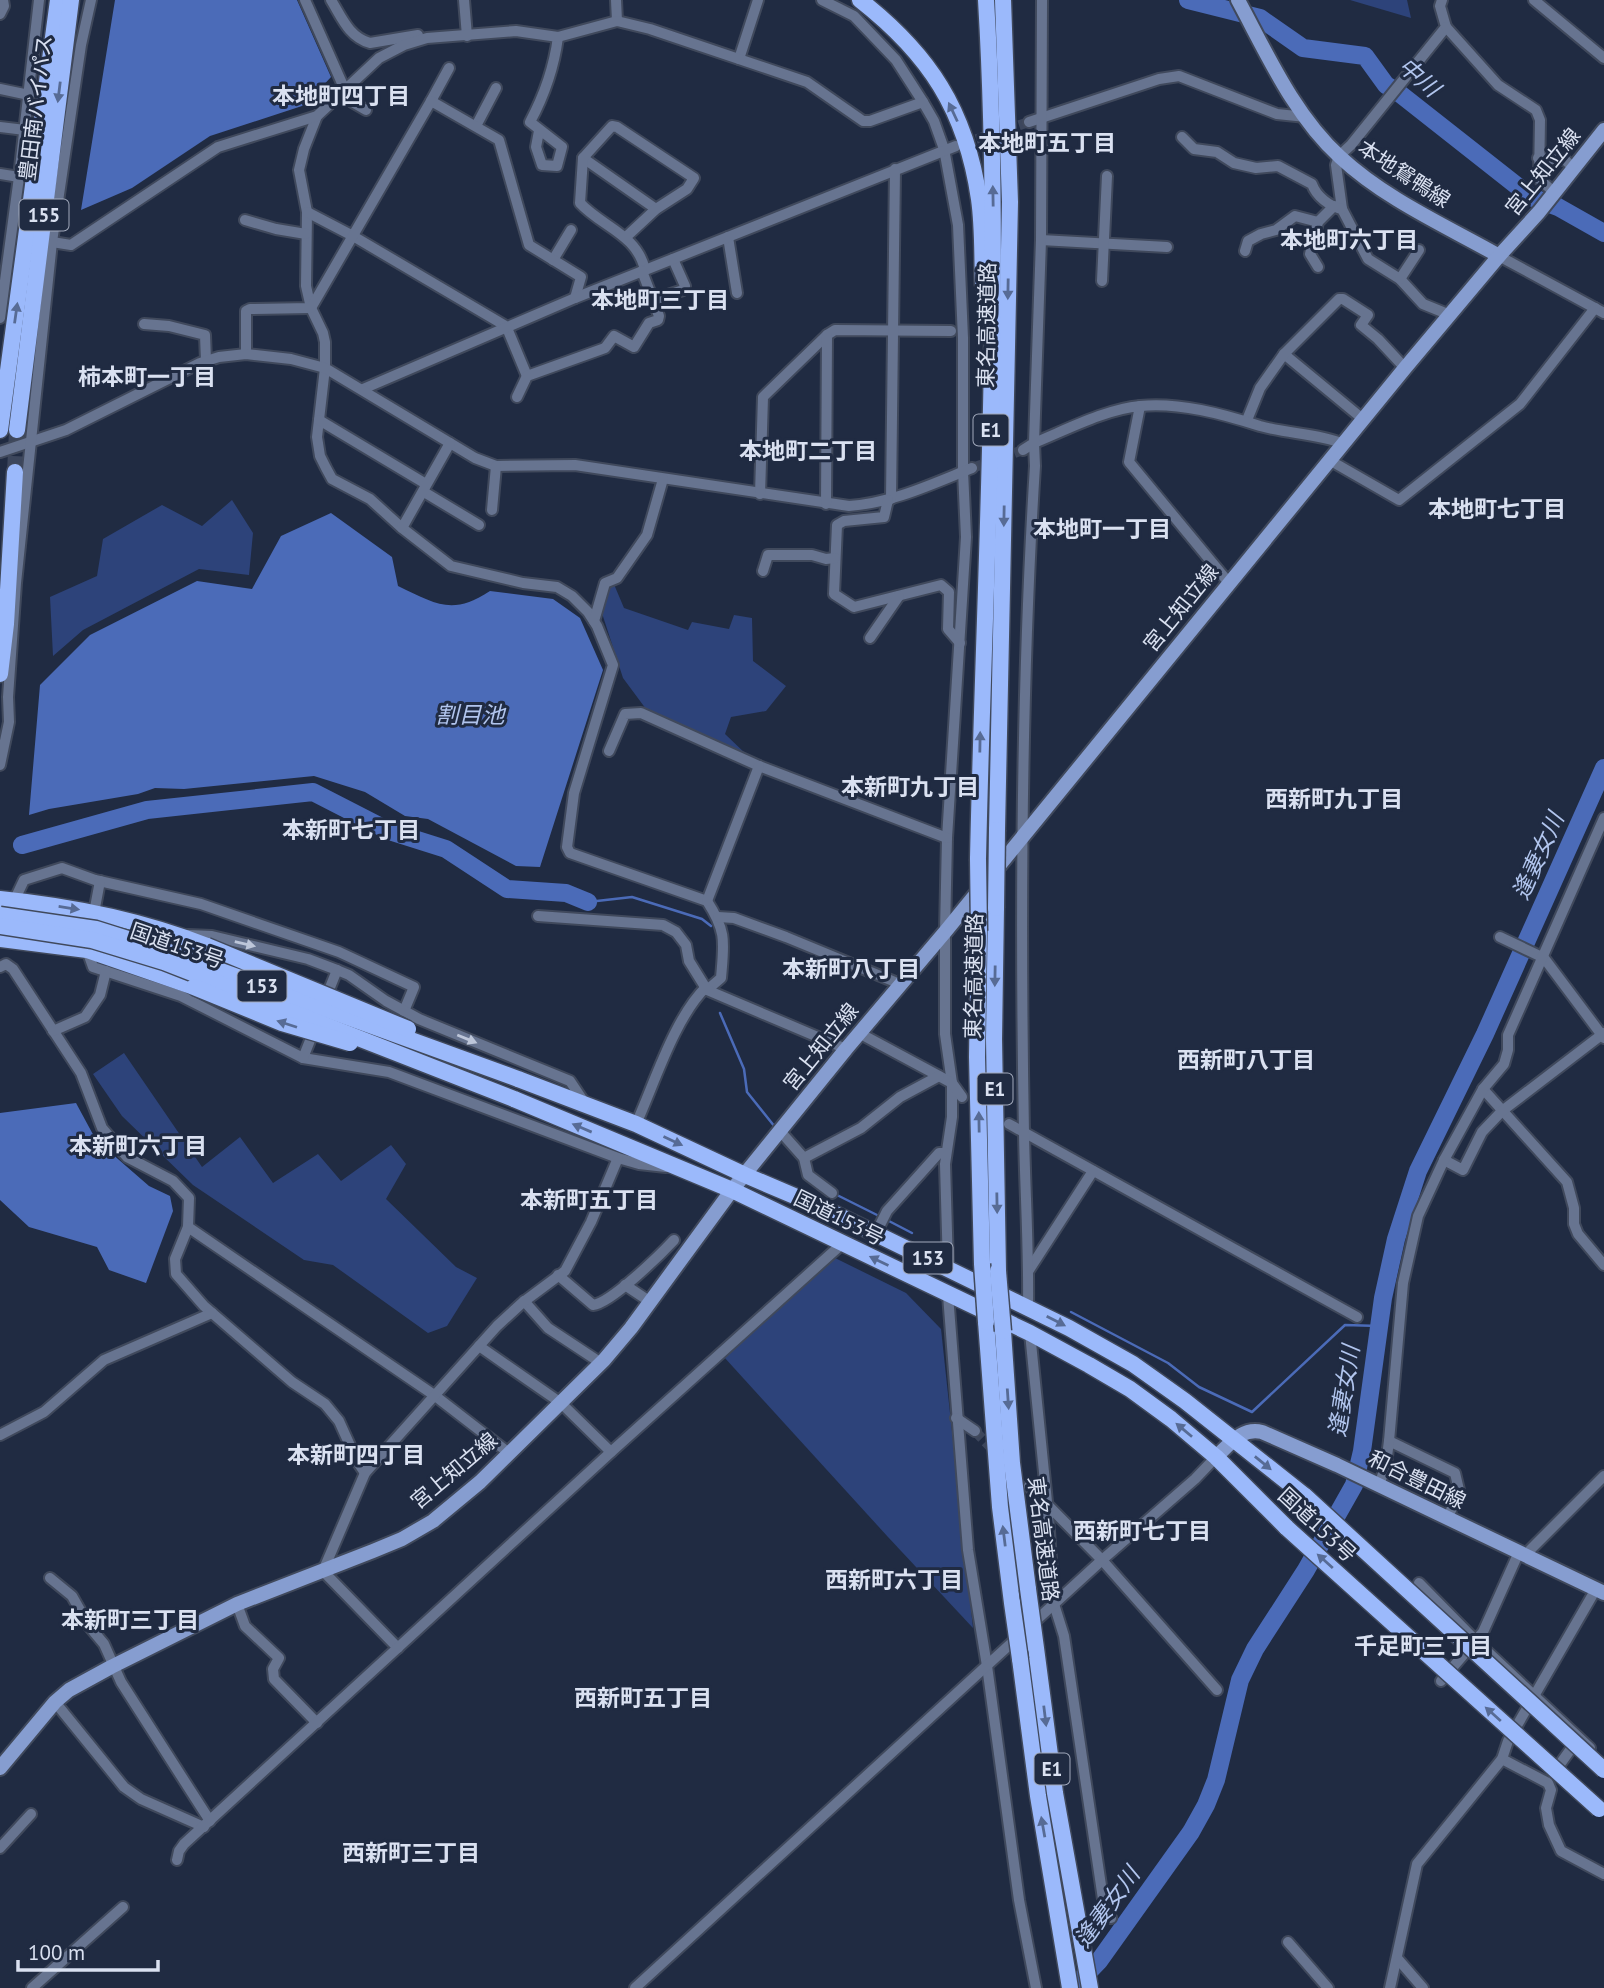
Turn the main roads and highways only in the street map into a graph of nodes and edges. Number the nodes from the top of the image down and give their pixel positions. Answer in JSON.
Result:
{"nodes":[{"id":1,"x":58,"y":0,"type":"edge"},
{"id":2,"x":71,"y":0,"type":"edge"},
{"id":3,"x":860,"y":0,"type":"edge"},
{"id":4,"x":986,"y":0,"type":"edge"},
{"id":5,"x":1003,"y":0,"type":"edge"},
{"id":6,"x":1013,"y":0,"type":"edge"},
{"id":7,"x":1239,"y":1,"type":"edge"},
{"id":8,"x":1007,"y":80,"type":"junction"},
{"id":9,"x":1604,"y":130,"type":"edge"},
{"id":10,"x":1499,"y":256,"type":"junction"},
{"id":11,"x":0,"y":430,"type":"tunnel mouth"},
{"id":12,"x":17,"y":430,"type":"tunnel mouth"},
{"id":13,"x":14,"y":477,"type":"tunnel mouth"},
{"id":14,"x":986,"y":543,"type":"junction"},
{"id":15,"x":0,"y":674,"type":"edge"},
{"id":16,"x":7,"y":900,"type":"edge"},
{"id":17,"x":0,"y":915,"type":"edge"},
{"id":18,"x":0,"y":926,"type":"edge"},
{"id":19,"x":0,"y":939,"type":"edge"},
{"id":20,"x":518,"y":1079,"type":"junction"},
{"id":21,"x":514,"y":1099,"type":"junction"},
{"id":22,"x":745,"y":1175,"type":"junction"},
{"id":23,"x":732,"y":1191,"type":"junction"},
{"id":24,"x":1235,"y":1440,"type":"junction"},
{"id":25,"x":1216,"y":1457,"type":"junction"},
{"id":26,"x":1600,"y":1591,"type":"edge"},
{"id":27,"x":0,"y":1768,"type":"edge"},
{"id":28,"x":1604,"y":1770,"type":"edge"},
{"id":29,"x":1601,"y":1811,"type":"edge"},
{"id":30,"x":1070,"y":1988,"type":"edge"},
{"id":31,"x":1090,"y":1988,"type":"edge"}],
"edges":[{"from":11,"to":1,"type":"highway","name":"豊田南バイパス","number":"155","one_way":true},
{"from":2,"to":12,"type":"highway","name":"豊田南バイパス","number":"155","one_way":true},
{"from":14,"to":3,"type":"highway","one_way":true},
{"from":14,"to":4,"type":"highway","name":"東名高速道路","number":"E1","one_way":true},
{"from":5,"to":8,"type":"highway","name":"東名高速道路","number":"E1"},
{"from":6,"to":8,"type":"highway"},
{"from":7,"to":10,"type":"main road","name":"本地鴛鴨線"},
{"from":8,"to":31,"type":"highway","name":"東名高速道路","number":"E1","one_way":true,"bridge":true},
{"from":9,"to":10,"type":"main road","name":"宮上知立線"},
{"from":10,"to":22,"type":"main road","name":"宮上知立線"},
{"from":13,"to":15,"type":"highway"},
{"from":30,"to":14,"type":"highway","name":"東名高速道路","number":"E1","one_way":true,"bridge":true},
{"from":16,"to":20,"type":"highway","number":"153","one_way":true,"bridge":true},
{"from":17,"to":20,"type":"highway","name":"国道153号","number":"153","bridge":true},
{"from":18,"to":21,"type":"highway","name":"国道153号","number":"153","bridge":true},
{"from":21,"to":19,"type":"highway","number":"153","one_way":true,"bridge":true},
{"from":20,"to":22,"type":"highway","name":"国道153号","number":"153","one_way":true},
{"from":23,"to":21,"type":"highway","name":"国道153号","number":"153","one_way":true},
{"from":22,"to":23,"type":"main road","name":"宮上知立線"},
{"from":22,"to":24,"type":"highway","name":"国道153号","number":"153","one_way":true},
{"from":25,"to":23,"type":"highway","name":"国道153号","number":"153","one_way":true},
{"from":23,"to":27,"type":"main road","name":"宮上知立線"},
{"from":24,"to":25,"type":"main road"},
{"from":24,"to":26,"type":"main road","name":"和合豊田線"},
{"from":24,"to":28,"type":"highway","name":"国道153号","number":"153","one_way":true,"bridge":true},
{"from":29,"to":25,"type":"highway","name":"国道153号","number":"153","one_way":true,"bridge":true}]}
